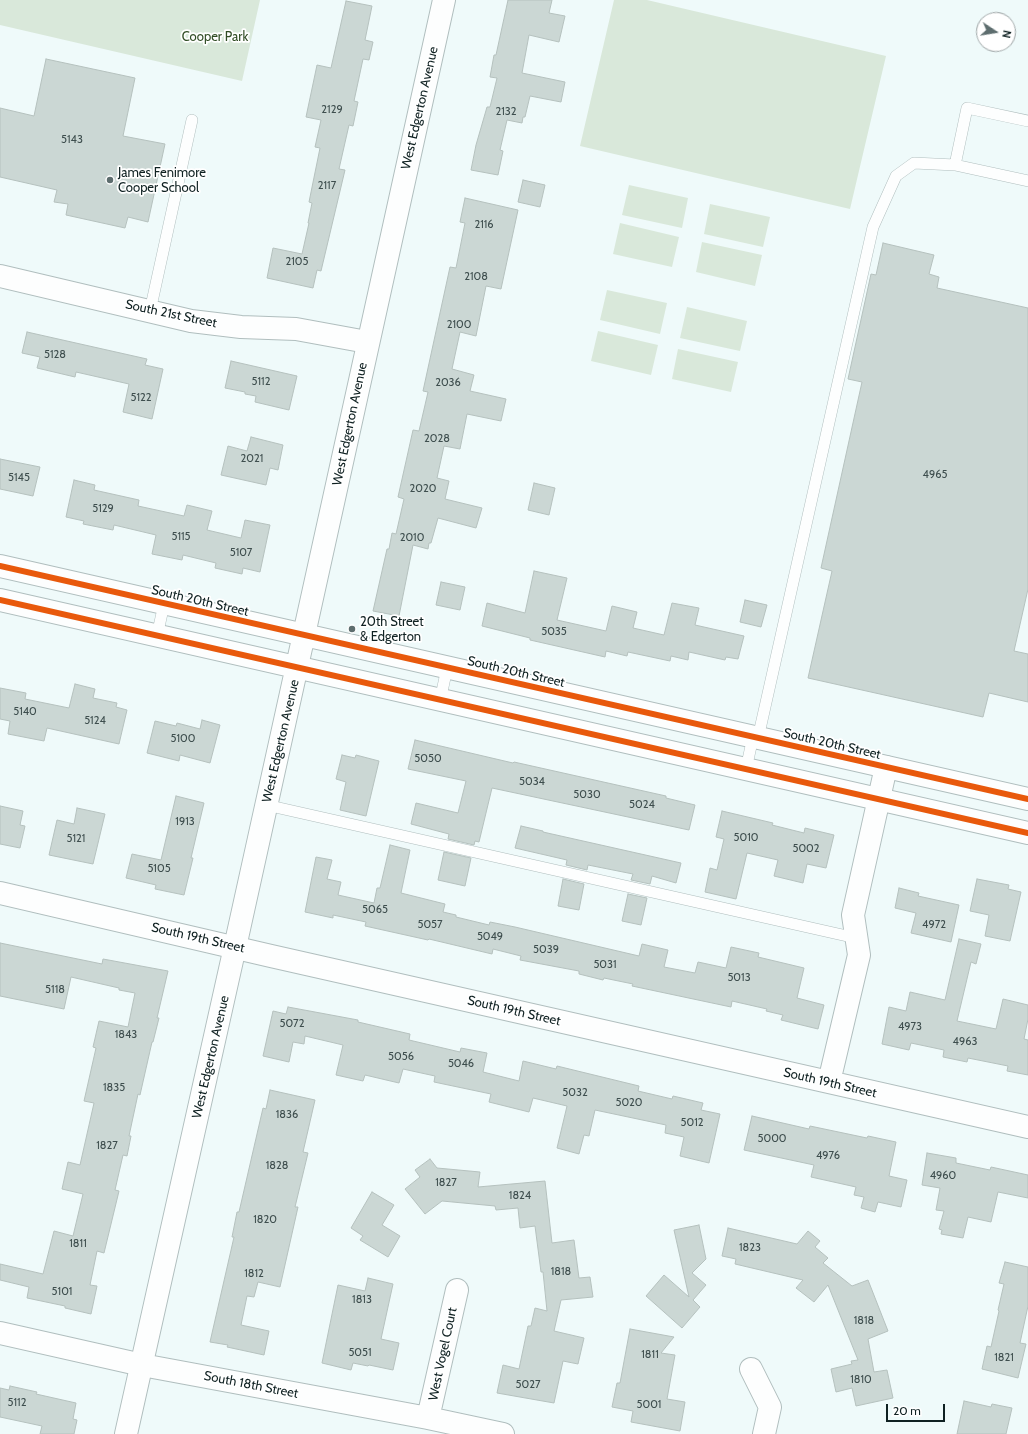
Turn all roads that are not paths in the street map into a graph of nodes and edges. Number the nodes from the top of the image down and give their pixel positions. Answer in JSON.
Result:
{"nodes":[{"id":1,"x":444,"y":0,"type":"edge"},
{"id":2,"x":192,"y":120,"type":"dead end"},
{"id":3,"x":1028,"y":121,"type":"edge"},
{"id":4,"x":955,"y":165,"type":"junction"},
{"id":5,"x":1028,"y":181,"type":"edge"},
{"id":6,"x":0,"y":276,"type":"edge"},
{"id":7,"x":150,"y":311,"type":"junction"},
{"id":8,"x":367,"y":342,"type":"junction"},
{"id":9,"x":0,"y":566,"type":"edge"},
{"id":10,"x":0,"y":600,"type":"edge"},
{"id":11,"x":164,"y":604,"type":"junction"},
{"id":12,"x":304,"y":635,"type":"junction"},
{"id":13,"x":157,"y":636,"type":"junction"},
{"id":14,"x":297,"y":668,"type":"junction"},
{"id":15,"x":447,"y":668,"type":"junction"},
{"id":16,"x":440,"y":701,"type":"junction"},
{"id":17,"x":755,"y":738,"type":"junction"},
{"id":18,"x":886,"y":767,"type":"junction"},
{"id":19,"x":746,"y":770,"type":"junction"},
{"id":20,"x":1028,"y":799,"type":"edge"},
{"id":21,"x":879,"y":800,"type":"junction"},
{"id":22,"x":266,"y":805,"type":"junction"},
{"id":23,"x":1028,"y":833,"type":"edge"},
{"id":24,"x":0,"y":893,"type":"edge"},
{"id":25,"x":856,"y":938,"type":"junction"},
{"id":26,"x":235,"y":947,"type":"junction"},
{"id":27,"x":830,"y":1082,"type":"junction"},
{"id":28,"x":1028,"y":1127,"type":"edge"},
{"id":29,"x":457,"y":1290,"type":"dead end"},
{"id":30,"x":0,"y":1333,"type":"edge"},
{"id":31,"x":142,"y":1365,"type":"junction"},
{"id":32,"x":751,"y":1369,"type":"dead end"},
{"id":33,"x":428,"y":1418,"type":"junction"},
{"id":34,"x":126,"y":1434,"type":"edge"},
{"id":35,"x":502,"y":1434,"type":"edge"},
{"id":36,"x":764,"y":1434,"type":"edge"}],
"edges":[{"from":1,"to":8,"type":"street","name":"West Edgerton Avenue"},
{"from":2,"to":7,"type":"lane"},
{"from":3,"to":4,"type":"lane"},
{"from":4,"to":5,"type":"lane"},
{"from":4,"to":17,"type":"lane"},
{"from":6,"to":7,"type":"street","name":"South 21st Street"},
{"from":7,"to":8,"type":"street","name":"South 21st Street"},
{"from":8,"to":12,"type":"street","name":"West Edgerton Avenue"},
{"from":9,"to":11,"type":"street","name":"South 20th Street"},
{"from":10,"to":13,"type":"street"},
{"from":11,"to":12,"type":"street","name":"South 20th Street"},
{"from":11,"to":13,"type":"lane"},
{"from":12,"to":14,"type":"street","name":"West Edgerton Avenue"},
{"from":12,"to":15,"type":"street","name":"South 20th Street"},
{"from":13,"to":14,"type":"street"},
{"from":14,"to":16,"type":"street"},
{"from":14,"to":22,"type":"street","name":"West Edgerton Avenue"},
{"from":15,"to":16,"type":"lane"},
{"from":15,"to":17,"type":"street","name":"South 20th Street"},
{"from":16,"to":19,"type":"street"},
{"from":17,"to":18,"type":"street","name":"South 20th Street"},
{"from":17,"to":19,"type":"lane"},
{"from":18,"to":20,"type":"street","name":"South 20th Street"},
{"from":18,"to":21,"type":"street"},
{"from":19,"to":21,"type":"street"},
{"from":21,"to":23,"type":"street"},
{"from":21,"to":25,"type":"street"},
{"from":22,"to":25,"type":"lane"},
{"from":22,"to":26,"type":"street","name":"West Edgerton Avenue"},
{"from":24,"to":26,"type":"street","name":"South 19th Street"},
{"from":25,"to":27,"type":"street"},
{"from":26,"to":27,"type":"street","name":"South 19th Street"},
{"from":26,"to":31,"type":"street","name":"West Edgerton Avenue"},
{"from":27,"to":28,"type":"street","name":"South 19th Street"},
{"from":29,"to":33,"type":"street","name":"West Vogel Court"},
{"from":30,"to":31,"type":"street","name":"South 18th Street"},
{"from":31,"to":33,"type":"street","name":"South 18th Street"},
{"from":31,"to":34,"type":"street","name":"West Edgerton Avenue"},
{"from":32,"to":36,"type":"street"},
{"from":33,"to":35,"type":"street","name":"South 18th Street"}]}
